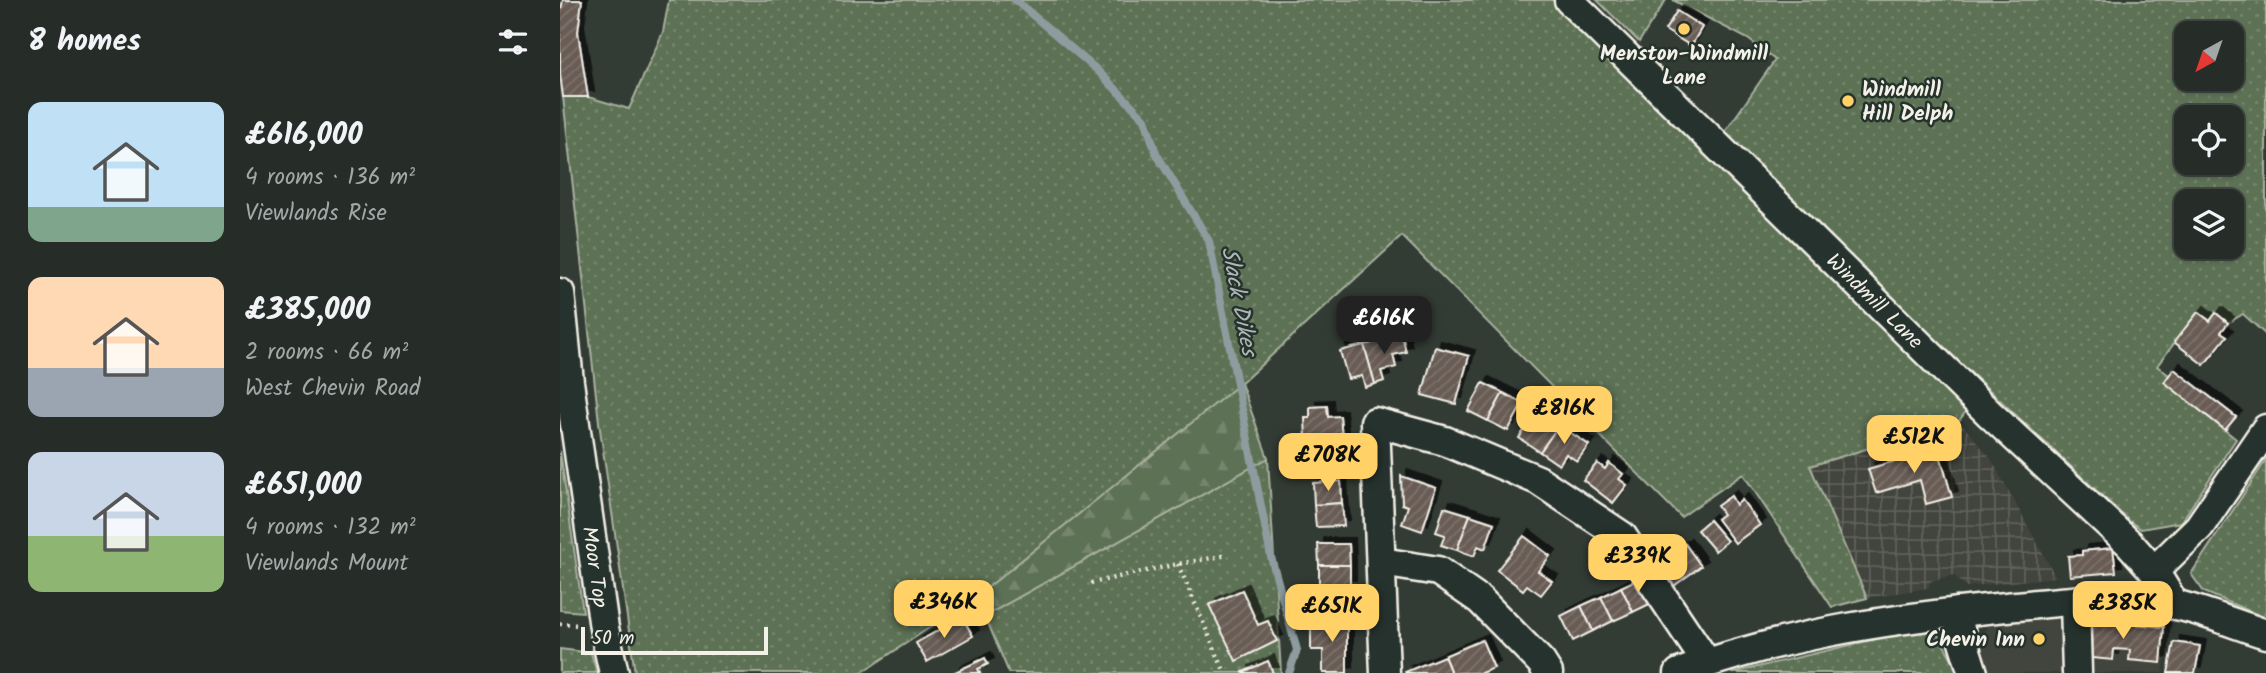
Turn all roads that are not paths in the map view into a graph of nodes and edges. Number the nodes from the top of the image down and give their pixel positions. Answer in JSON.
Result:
{"nodes":[{"id":1,"x":1569,"y":0,"type":"edge"},
{"id":2,"x":560,"y":293,"type":"edge"},
{"id":3,"x":2266,"y":429,"type":"edge"},
{"id":4,"x":1381,"y":562,"type":"junction"},
{"id":5,"x":2154,"y":571,"type":"junction"},
{"id":6,"x":2075,"y":601,"type":"junction"},
{"id":7,"x":2175,"y":605,"type":"junction"},
{"id":8,"x":1957,"y":612,"type":"junction"},
{"id":9,"x":2266,"y":634,"type":"edge"},
{"id":10,"x":1707,"y":663,"type":"junction"},
{"id":11,"x":614,"y":673,"type":"edge"},
{"id":12,"x":1385,"y":673,"type":"edge"},
{"id":13,"x":1548,"y":673,"type":"edge"},
{"id":14,"x":1679,"y":673,"type":"edge"},
{"id":15,"x":1973,"y":673,"type":"edge"},
{"id":16,"x":2077,"y":673,"type":"edge"}],
"edges":[{"from":1,"to":5,"type":"street","name":"Windmill Lane"},
{"from":2,"to":11,"type":"street","name":"Moor Top"},
{"from":3,"to":5,"type":"street"},
{"from":4,"to":10,"type":"street"},
{"from":4,"to":12,"type":"street"},
{"from":4,"to":13,"type":"street"},
{"from":5,"to":7,"type":"street","name":"Windmill Lane"},
{"from":6,"to":7,"type":"street"},
{"from":6,"to":8,"type":"street"},
{"from":6,"to":16,"type":"street"},
{"from":7,"to":9,"type":"street"},
{"from":8,"to":10,"type":"street"},
{"from":8,"to":15,"type":"street"},
{"from":10,"to":14,"type":"street"}]}
